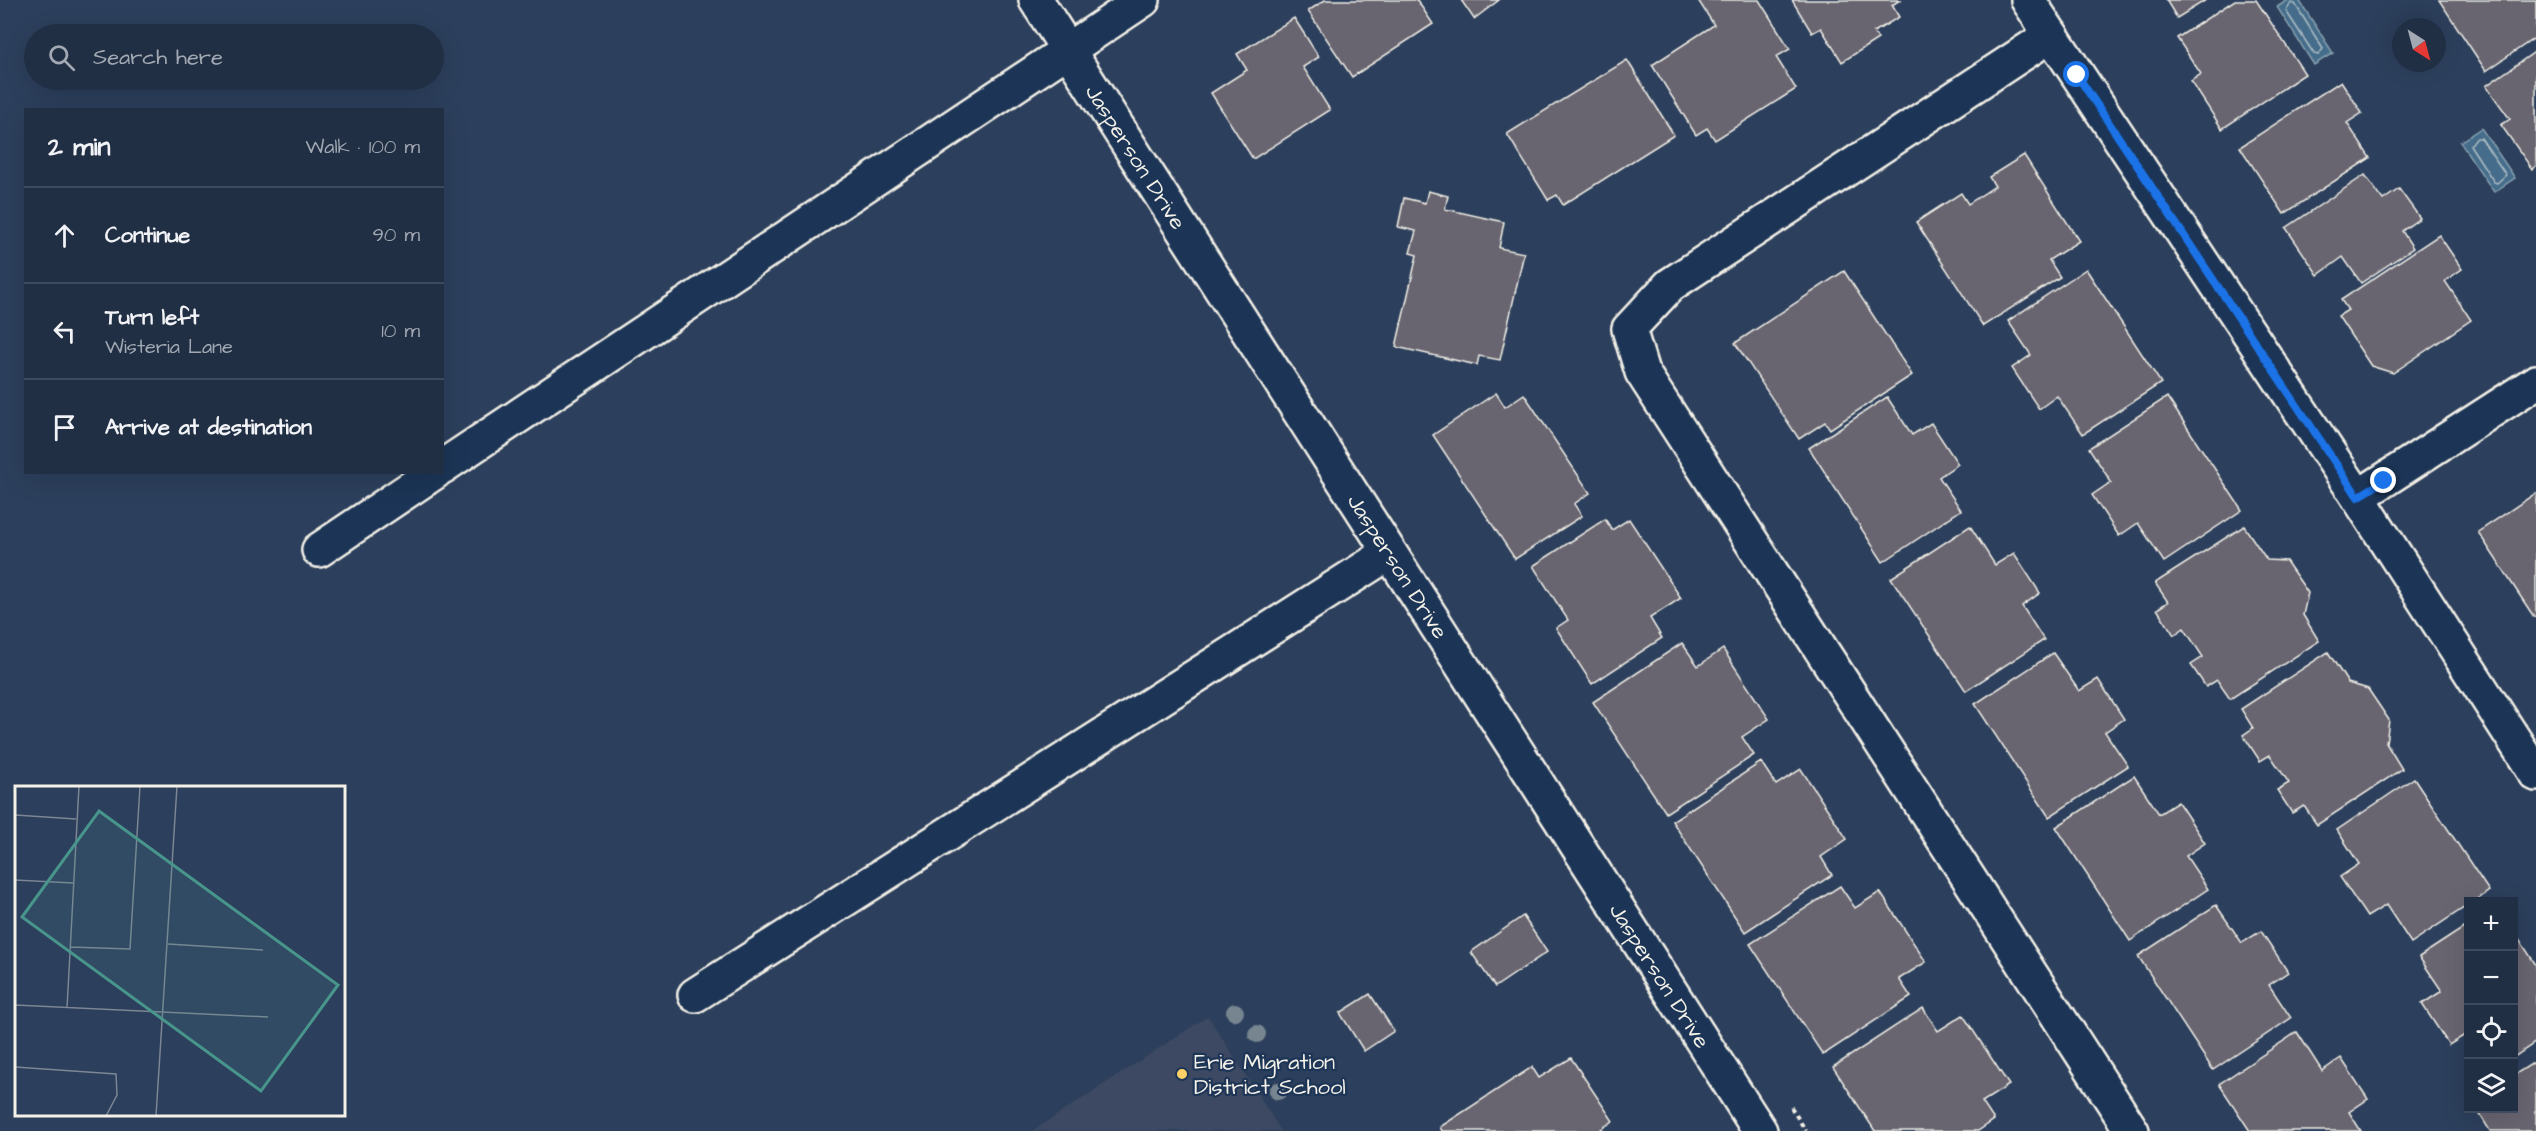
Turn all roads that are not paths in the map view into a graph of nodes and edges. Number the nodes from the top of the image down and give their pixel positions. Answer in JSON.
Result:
{"nodes":[{"id":1,"x":1036,"y":0,"type":"edge"},
{"id":2,"x":1143,"y":0,"type":"edge"},
{"id":3,"x":2028,"y":0,"type":"edge"},
{"id":4,"x":2051,"y":35,"type":"junction"},
{"id":5,"x":1067,"y":50,"type":"junction"},
{"id":6,"x":2536,"y":382,"type":"edge"},
{"id":7,"x":444,"y":467,"type":"edge"},
{"id":8,"x":432,"y":474,"type":"edge"},
{"id":9,"x":2358,"y":497,"type":"junction"},
{"id":10,"x":320,"y":550,"type":"dead end"},
{"id":11,"x":1389,"y":553,"type":"junction"},
{"id":12,"x":2536,"y":774,"type":"edge"},
{"id":13,"x":695,"y":995,"type":"dead end"},
{"id":14,"x":1760,"y":1131,"type":"edge"},
{"id":15,"x":2132,"y":1131,"type":"edge"}],
"edges":[{"from":1,"to":5,"type":"street","name":"Jasperson Drive"},
{"from":2,"to":5,"type":"street"},
{"from":3,"to":4,"type":"street"},
{"from":4,"to":9,"type":"street"},
{"from":4,"to":15,"type":"street"},
{"from":5,"to":7,"type":"street"},
{"from":5,"to":11,"type":"street","name":"Jasperson Drive"},
{"from":6,"to":9,"type":"street"},
{"from":8,"to":10,"type":"street"},
{"from":9,"to":12,"type":"street"},
{"from":11,"to":13,"type":"street"},
{"from":11,"to":14,"type":"street","name":"Jasperson Drive"}]}
